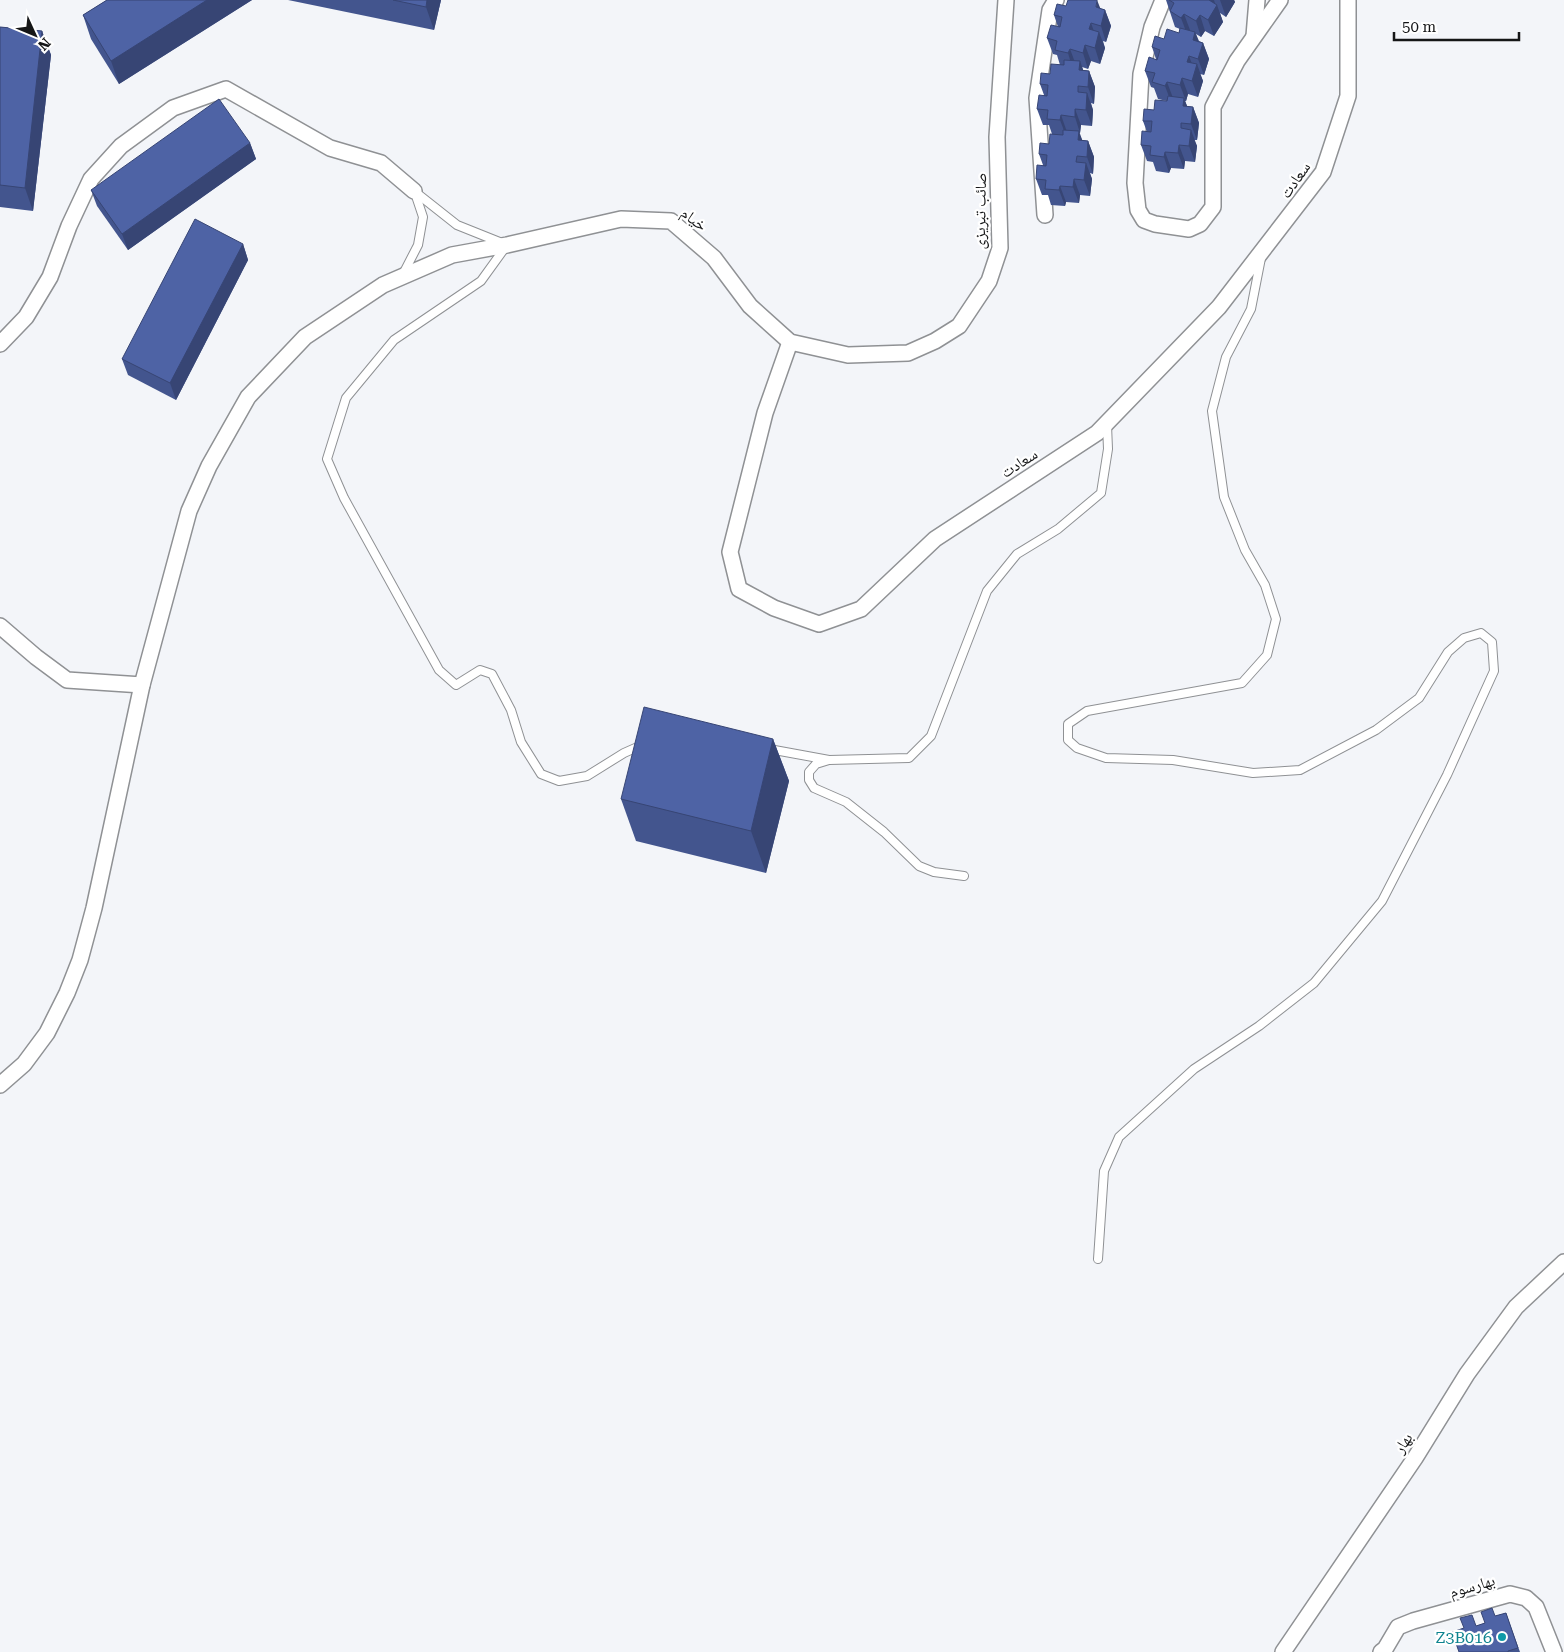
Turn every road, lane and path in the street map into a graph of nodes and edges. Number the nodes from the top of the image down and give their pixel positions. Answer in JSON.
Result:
{"nodes":[{"id":1,"x":1006,"y":0,"type":"edge"},
{"id":2,"x":1056,"y":0,"type":"edge"},
{"id":3,"x":1163,"y":0,"type":"edge"},
{"id":4,"x":1257,"y":0,"type":"edge"},
{"id":5,"x":1280,"y":0,"type":"edge"},
{"id":6,"x":1348,"y":0,"type":"edge"},
{"id":7,"x":1254,"y":36,"type":"junction"},
{"id":8,"x":414,"y":191,"type":"junction"},
{"id":9,"x":1045,"y":214,"type":"edge"},
{"id":10,"x":507,"y":245,"type":"junction"},
{"id":11,"x":1262,"y":254,"type":"junction"},
{"id":12,"x":401,"y":277,"type":"junction"},
{"id":13,"x":790,"y":342,"type":"junction"},
{"id":14,"x":0,"y":344,"type":"edge"},
{"id":15,"x":1107,"y":423,"type":"junction"},
{"id":16,"x":0,"y":626,"type":"edge"},
{"id":17,"x":142,"y":685,"type":"junction"},
{"id":18,"x":650,"y":741,"type":"edge"},
{"id":19,"x":763,"y":748,"type":"edge"},
{"id":20,"x":829,"y":760,"type":"junction"},
{"id":21,"x":964,"y":876,"type":"dead end"},
{"id":22,"x":0,"y":1086,"type":"edge"},
{"id":23,"x":1098,"y":1259,"type":"dead end"},
{"id":24,"x":1564,"y":1262,"type":"edge"},
{"id":25,"x":1283,"y":1652,"type":"edge"},
{"id":26,"x":1380,"y":1652,"type":"edge"},
{"id":27,"x":1554,"y":1652,"type":"edge"}],
"edges":[{"from":1,"to":13,"type":"street","name":"صائب تبریزی"},
{"from":2,"to":9,"type":"street"},
{"from":3,"to":7,"type":"street"},
{"from":4,"to":7,"type":"street"},
{"from":5,"to":7,"type":"street"},
{"from":6,"to":11,"type":"street","name":"سعادت"},
{"from":8,"to":10,"type":"lane"},
{"from":8,"to":12,"type":"lane"},
{"from":8,"to":14,"type":"street"},
{"from":10,"to":12,"type":"street","name":"خیام"},
{"from":10,"to":13,"type":"street","name":"خیام"},
{"from":10,"to":18,"type":"lane"},
{"from":11,"to":15,"type":"street","name":"سعادت"},
{"from":11,"to":23,"type":"lane"},
{"from":12,"to":17,"type":"street","name":"خیام"},
{"from":13,"to":15,"type":"street","name":"سعادت"},
{"from":15,"to":20,"type":"lane"},
{"from":16,"to":17,"type":"street"},
{"from":17,"to":22,"type":"street","name":"خیام"},
{"from":19,"to":20,"type":"lane"},
{"from":20,"to":21,"type":"lane"},
{"from":24,"to":25,"type":"street","name":"بهار"},
{"from":26,"to":27,"type":"street","name":"بهارسوم"}]}
